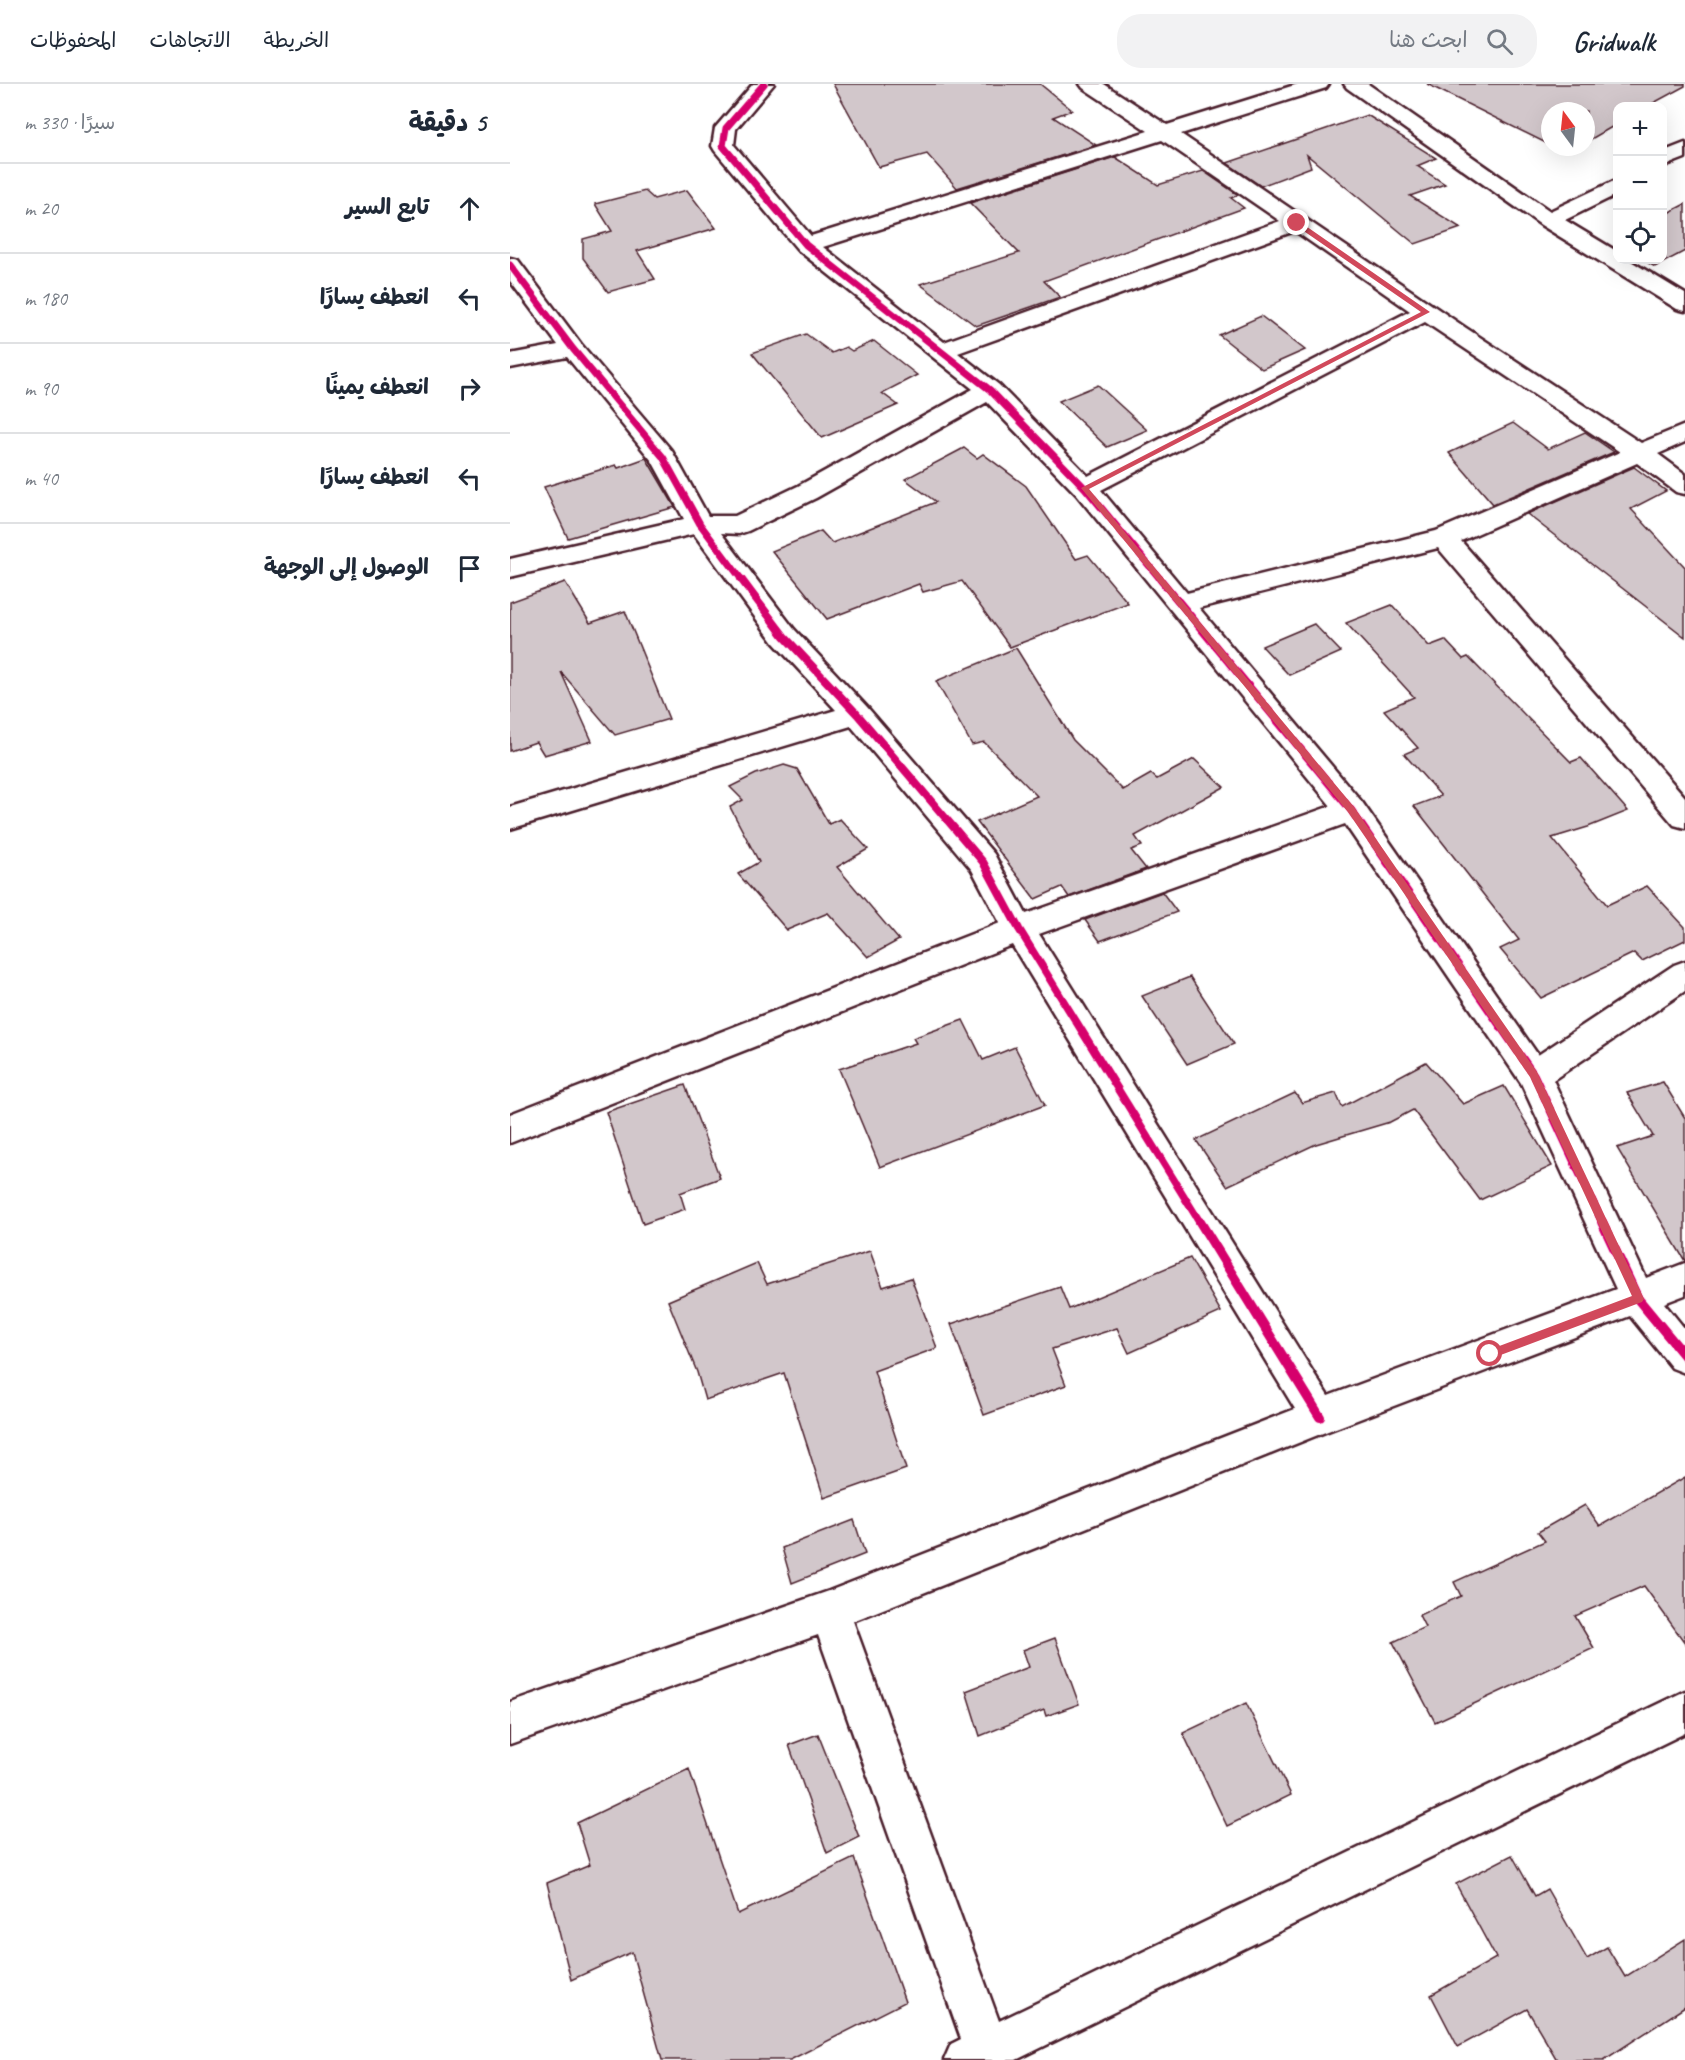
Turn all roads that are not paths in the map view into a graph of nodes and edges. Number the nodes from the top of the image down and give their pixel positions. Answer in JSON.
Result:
{"nodes":[{"id":1,"x":764,"y":84,"type":"edge"},
{"id":2,"x":1090,"y":84,"type":"edge"},
{"id":3,"x":1319,"y":84,"type":"edge"},
{"id":4,"x":1353,"y":84,"type":"edge"},
{"id":5,"x":1165,"y":131,"type":"junction"},
{"id":6,"x":1685,"y":149,"type":"edge"},
{"id":7,"x":1667,"y":158,"type":"edge"},
{"id":8,"x":1613,"y":186,"type":"edge"},
{"id":9,"x":1549,"y":220,"type":"junction"},
{"id":10,"x":1297,"y":223,"type":"junction"},
{"id":11,"x":806,"y":245,"type":"junction"},
{"id":12,"x":510,"y":265,"type":"edge"},
{"id":13,"x":1685,"y":303,"type":"edge"},
{"id":14,"x":1426,"y":312,"type":"junction"},
{"id":15,"x":573,"y":349,"type":"junction"},
{"id":16,"x":942,"y":351,"type":"junction"},
{"id":17,"x":510,"y":361,"type":"edge"},
{"id":18,"x":990,"y":390,"type":"junction"},
{"id":19,"x":1685,"y":433,"type":"edge"},
{"id":20,"x":1642,"y":454,"type":"junction"},
{"id":21,"x":1685,"y":486,"type":"edge"},
{"id":22,"x":1084,"y":488,"type":"junction"},
{"id":23,"x":700,"y":524,"type":"junction"},
{"id":24,"x":1444,"y":538,"type":"junction"},
{"id":25,"x":510,"y":568,"type":"edge"},
{"id":26,"x":1179,"y":604,"type":"junction"},
{"id":27,"x":857,"y":714,"type":"junction"},
{"id":28,"x":1351,"y":810,"type":"junction"},
{"id":29,"x":1685,"y":817,"type":"edge"},
{"id":30,"x":510,"y":818,"type":"edge"},
{"id":31,"x":1019,"y":929,"type":"junction"},
{"id":32,"x":1685,"y":974,"type":"edge"},
{"id":33,"x":1534,"y":1075,"type":"junction"},
{"id":34,"x":510,"y":1129,"type":"edge"},
{"id":35,"x":1685,"y":1279,"type":"edge"},
{"id":36,"x":1638,"y":1299,"type":"junction"},
{"id":37,"x":1685,"y":1356,"type":"edge"},
{"id":38,"x":1320,"y":1417,"type":"junction"},
{"id":39,"x":828,"y":1611,"type":"junction"},
{"id":40,"x":1685,"y":1710,"type":"edge"},
{"id":41,"x":510,"y":1723,"type":"edge"},
{"id":42,"x":982,"y":2057,"type":"edge"}],
"edges":[{"from":1,"to":11,"type":"street"},
{"from":2,"to":5,"type":"street"},
{"from":3,"to":5,"type":"street"},
{"from":4,"to":9,"type":"street"},
{"from":5,"to":10,"type":"street"},
{"from":5,"to":11,"type":"street"},
{"from":6,"to":7,"type":"street"},
{"from":8,"to":9,"type":"street"},
{"from":9,"to":13,"type":"street"},
{"from":10,"to":14,"type":"street"},
{"from":10,"to":16,"type":"street"},
{"from":11,"to":16,"type":"street"},
{"from":12,"to":15,"type":"street"},
{"from":14,"to":20,"type":"street"},
{"from":14,"to":22,"type":"street"},
{"from":15,"to":17,"type":"street"},
{"from":15,"to":23,"type":"street"},
{"from":16,"to":18,"type":"street"},
{"from":18,"to":22,"type":"street"},
{"from":18,"to":23,"type":"street"},
{"from":19,"to":20,"type":"street"},
{"from":20,"to":21,"type":"street"},
{"from":20,"to":24,"type":"street"},
{"from":22,"to":26,"type":"street"},
{"from":23,"to":25,"type":"street"},
{"from":23,"to":27,"type":"street"},
{"from":24,"to":26,"type":"street"},
{"from":24,"to":29,"type":"street"},
{"from":26,"to":28,"type":"street"},
{"from":27,"to":30,"type":"street"},
{"from":27,"to":31,"type":"street"},
{"from":28,"to":31,"type":"street"},
{"from":28,"to":33,"type":"street"},
{"from":31,"to":34,"type":"street"},
{"from":31,"to":38,"type":"street"},
{"from":32,"to":33,"type":"street"},
{"from":33,"to":36,"type":"street"},
{"from":35,"to":36,"type":"street"},
{"from":36,"to":37,"type":"street"},
{"from":36,"to":38,"type":"street"},
{"from":38,"to":39,"type":"street"},
{"from":39,"to":41,"type":"street"},
{"from":39,"to":42,"type":"street"},
{"from":40,"to":42,"type":"street"}]}
